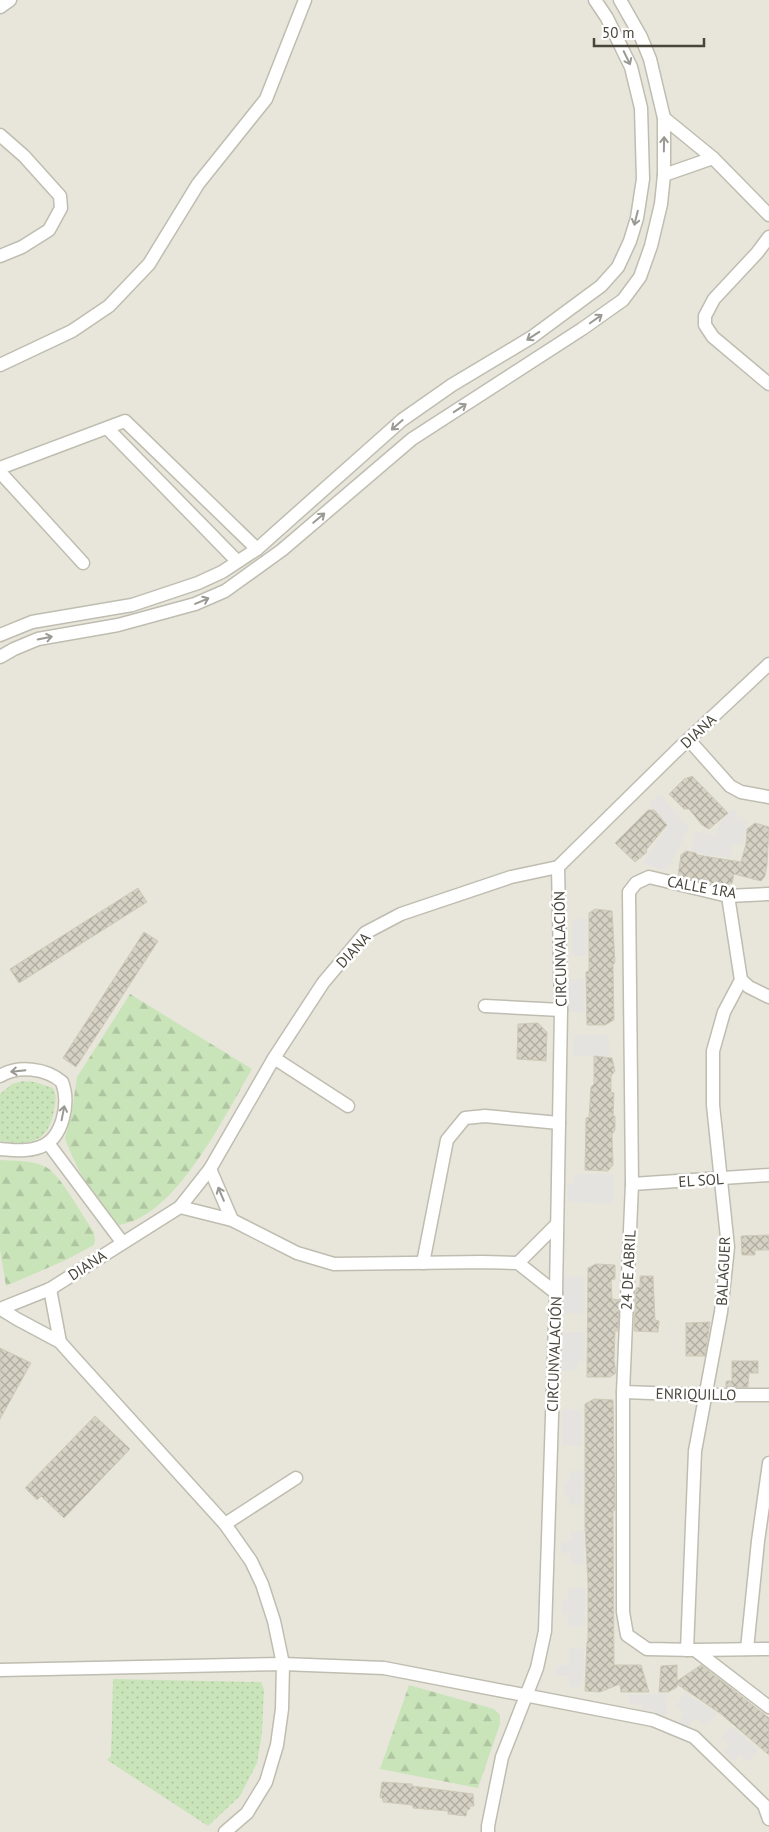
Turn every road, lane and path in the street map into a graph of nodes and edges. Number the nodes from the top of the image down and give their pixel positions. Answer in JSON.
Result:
{"nodes":[{"id":1,"x":10,"y":0,"type":"edge"},
{"id":2,"x":305,"y":0,"type":"edge"},
{"id":3,"x":595,"y":0,"type":"edge"},
{"id":4,"x":620,"y":0,"type":"edge"},
{"id":5,"x":0,"y":7,"type":"edge"},
{"id":6,"x":664,"y":118,"type":"junction"},
{"id":7,"x":0,"y":135,"type":"edge"},
{"id":8,"x":713,"y":158,"type":"junction"},
{"id":9,"x":664,"y":175,"type":"junction"},
{"id":10,"x":769,"y":215,"type":"edge"},
{"id":11,"x":769,"y":237,"type":"edge"},
{"id":12,"x":0,"y":256,"type":"edge"},
{"id":13,"x":0,"y":365,"type":"edge"},
{"id":14,"x":769,"y":384,"type":"edge"},
{"id":15,"x":108,"y":429,"type":"junction"},
{"id":16,"x":0,"y":470,"type":"edge"},
{"id":17,"x":257,"y":549,"type":"junction"},
{"id":18,"x":238,"y":561,"type":"junction"},
{"id":19,"x":83,"y":562,"type":"dead end"},
{"id":20,"x":0,"y":635,"type":"edge"},
{"id":21,"x":0,"y":657,"type":"edge"},
{"id":22,"x":769,"y":664,"type":"edge"},
{"id":23,"x":689,"y":740,"type":"junction"},
{"id":24,"x":769,"y":797,"type":"edge"},
{"id":25,"x":558,"y":867,"type":"junction"},
{"id":26,"x":636,"y":883,"type":"joint"},
{"id":27,"x":769,"y":894,"type":"edge"},
{"id":28,"x":728,"y":896,"type":"junction"},
{"id":29,"x":741,"y":980,"type":"junction"},
{"id":30,"x":769,"y":997,"type":"edge"},
{"id":31,"x":485,"y":1006,"type":"dead end"},
{"id":32,"x":561,"y":1010,"type":"junction"},
{"id":33,"x":274,"y":1058,"type":"junction"},
{"id":34,"x":0,"y":1076,"type":"edge"},
{"id":35,"x":348,"y":1106,"type":"dead end"},
{"id":36,"x":559,"y":1123,"type":"junction"},
{"id":37,"x":48,"y":1143,"type":"junction"},
{"id":38,"x":0,"y":1149,"type":"edge"},
{"id":39,"x":210,"y":1168,"type":"junction"},
{"id":40,"x":769,"y":1175,"type":"edge"},
{"id":41,"x":720,"y":1178,"type":"junction"},
{"id":42,"x":632,"y":1184,"type":"junction"},
{"id":43,"x":180,"y":1207,"type":"junction"},
{"id":44,"x":232,"y":1220,"type":"junction"},
{"id":45,"x":556,"y":1225,"type":"junction"},
{"id":46,"x":122,"y":1242,"type":"junction"},
{"id":47,"x":518,"y":1262,"type":"junction"},
{"id":48,"x":423,"y":1263,"type":"junction"},
{"id":49,"x":50,"y":1289,"type":"junction"},
{"id":50,"x":556,"y":1293,"type":"junction"},
{"id":51,"x":1,"y":1309,"type":"edge"},
{"id":52,"x":60,"y":1342,"type":"junction"},
{"id":53,"x":622,"y":1392,"type":"junction"},
{"id":54,"x":706,"y":1395,"type":"junction"},
{"id":55,"x":769,"y":1395,"type":"edge"},
{"id":56,"x":769,"y":1463,"type":"edge"},
{"id":57,"x":296,"y":1478,"type":"dead end"},
{"id":58,"x":766,"y":1511,"type":"edge"},
{"id":59,"x":224,"y":1524,"type":"junction"},
{"id":60,"x":747,"y":1649,"type":"junction"},
{"id":61,"x":769,"y":1649,"type":"edge"},
{"id":62,"x":691,"y":1650,"type":"junction"},
{"id":63,"x":283,"y":1664,"type":"junction"},
{"id":64,"x":0,"y":1670,"type":"edge"},
{"id":65,"x":525,"y":1696,"type":"junction"},
{"id":66,"x":769,"y":1708,"type":"edge"},
{"id":67,"x":769,"y":1819,"type":"edge"},
{"id":68,"x":225,"y":1832,"type":"edge"},
{"id":69,"x":488,"y":1832,"type":"edge"}],
"edges":[{"from":1,"to":5,"type":"street"},
{"from":2,"to":13,"type":"street"},
{"from":3,"to":17,"type":"street","one_way":true},
{"from":4,"to":6,"type":"street"},
{"from":6,"to":8,"type":"street"},
{"from":9,"to":6,"type":"street","one_way":true},
{"from":7,"to":12,"type":"street"},
{"from":8,"to":9,"type":"street"},
{"from":8,"to":10,"type":"street"},
{"from":21,"to":9,"type":"street","one_way":true},
{"from":11,"to":14,"type":"street"},
{"from":15,"to":16,"type":"street"},
{"from":15,"to":17,"type":"street"},
{"from":15,"to":18,"type":"street"},
{"from":16,"to":19,"type":"street"},
{"from":17,"to":18,"type":"street"},
{"from":18,"to":20,"type":"street"},
{"from":22,"to":23,"type":"street","name":"DIANA"},
{"from":23,"to":24,"type":"street"},
{"from":23,"to":25,"type":"street","name":"DIANA"},
{"from":25,"to":32,"type":"street","name":"CIRCUNVALACIÓN"},
{"from":25,"to":33,"type":"street","name":"DIANA"},
{"from":26,"to":28,"type":"street","name":"CALLE 1RA"},
{"from":26,"to":42,"type":"street","name":"24 DE ABRIL"},
{"from":27,"to":28,"type":"street","name":"CALLE 1RA"},
{"from":28,"to":29,"type":"street"},
{"from":29,"to":30,"type":"street"},
{"from":29,"to":41,"type":"street","name":"BALAGUER"},
{"from":31,"to":32,"type":"street"},
{"from":32,"to":36,"type":"street","name":"CIRCUNVALACIÓN"},
{"from":33,"to":35,"type":"street"},
{"from":33,"to":39,"type":"street","name":"DIANA"},
{"from":37,"to":34,"type":"street","one_way":true},
{"from":36,"to":45,"type":"street","name":"CIRCUNVALACIÓN"},
{"from":36,"to":48,"type":"street"},
{"from":37,"to":38,"type":"street"},
{"from":37,"to":46,"type":"street"},
{"from":39,"to":43,"type":"street","name":"DIANA"},
{"from":44,"to":39,"type":"street","one_way":true},
{"from":40,"to":41,"type":"street","name":"EL SOL"},
{"from":41,"to":42,"type":"street","name":"EL SOL"},
{"from":41,"to":54,"type":"street","name":"BALAGUER"},
{"from":42,"to":53,"type":"street","name":"24 DE ABRIL"},
{"from":43,"to":44,"type":"street"},
{"from":43,"to":46,"type":"street","name":"DIANA"},
{"from":44,"to":48,"type":"street"},
{"from":45,"to":47,"type":"street"},
{"from":45,"to":50,"type":"street","name":"CIRCUNVALACIÓN"},
{"from":46,"to":49,"type":"street","name":"DIANA"},
{"from":47,"to":48,"type":"street"},
{"from":47,"to":50,"type":"street"},
{"from":49,"to":51,"type":"street","name":"DIANA"},
{"from":49,"to":52,"type":"street"},
{"from":50,"to":65,"type":"street","name":"CIRCUNVALACIÓN"},
{"from":51,"to":52,"type":"street"},
{"from":52,"to":59,"type":"street"},
{"from":53,"to":54,"type":"street","name":"ENRIQUILLO"},
{"from":53,"to":62,"type":"street","name":"24 DE ABRIL"},
{"from":54,"to":55,"type":"street","name":"ENRIQUILLO"},
{"from":54,"to":62,"type":"street","name":"BALAGUER"},
{"from":56,"to":58,"type":"street"},
{"from":57,"to":59,"type":"street"},
{"from":58,"to":60,"type":"street"},
{"from":59,"to":63,"type":"street"},
{"from":60,"to":61,"type":"street"},
{"from":60,"to":62,"type":"street"},
{"from":62,"to":66,"type":"street"},
{"from":63,"to":64,"type":"street"},
{"from":63,"to":65,"type":"street"},
{"from":63,"to":68,"type":"street"},
{"from":65,"to":67,"type":"street"},
{"from":65,"to":69,"type":"street","name":"CIRCUNVALACIÓN"}]}
